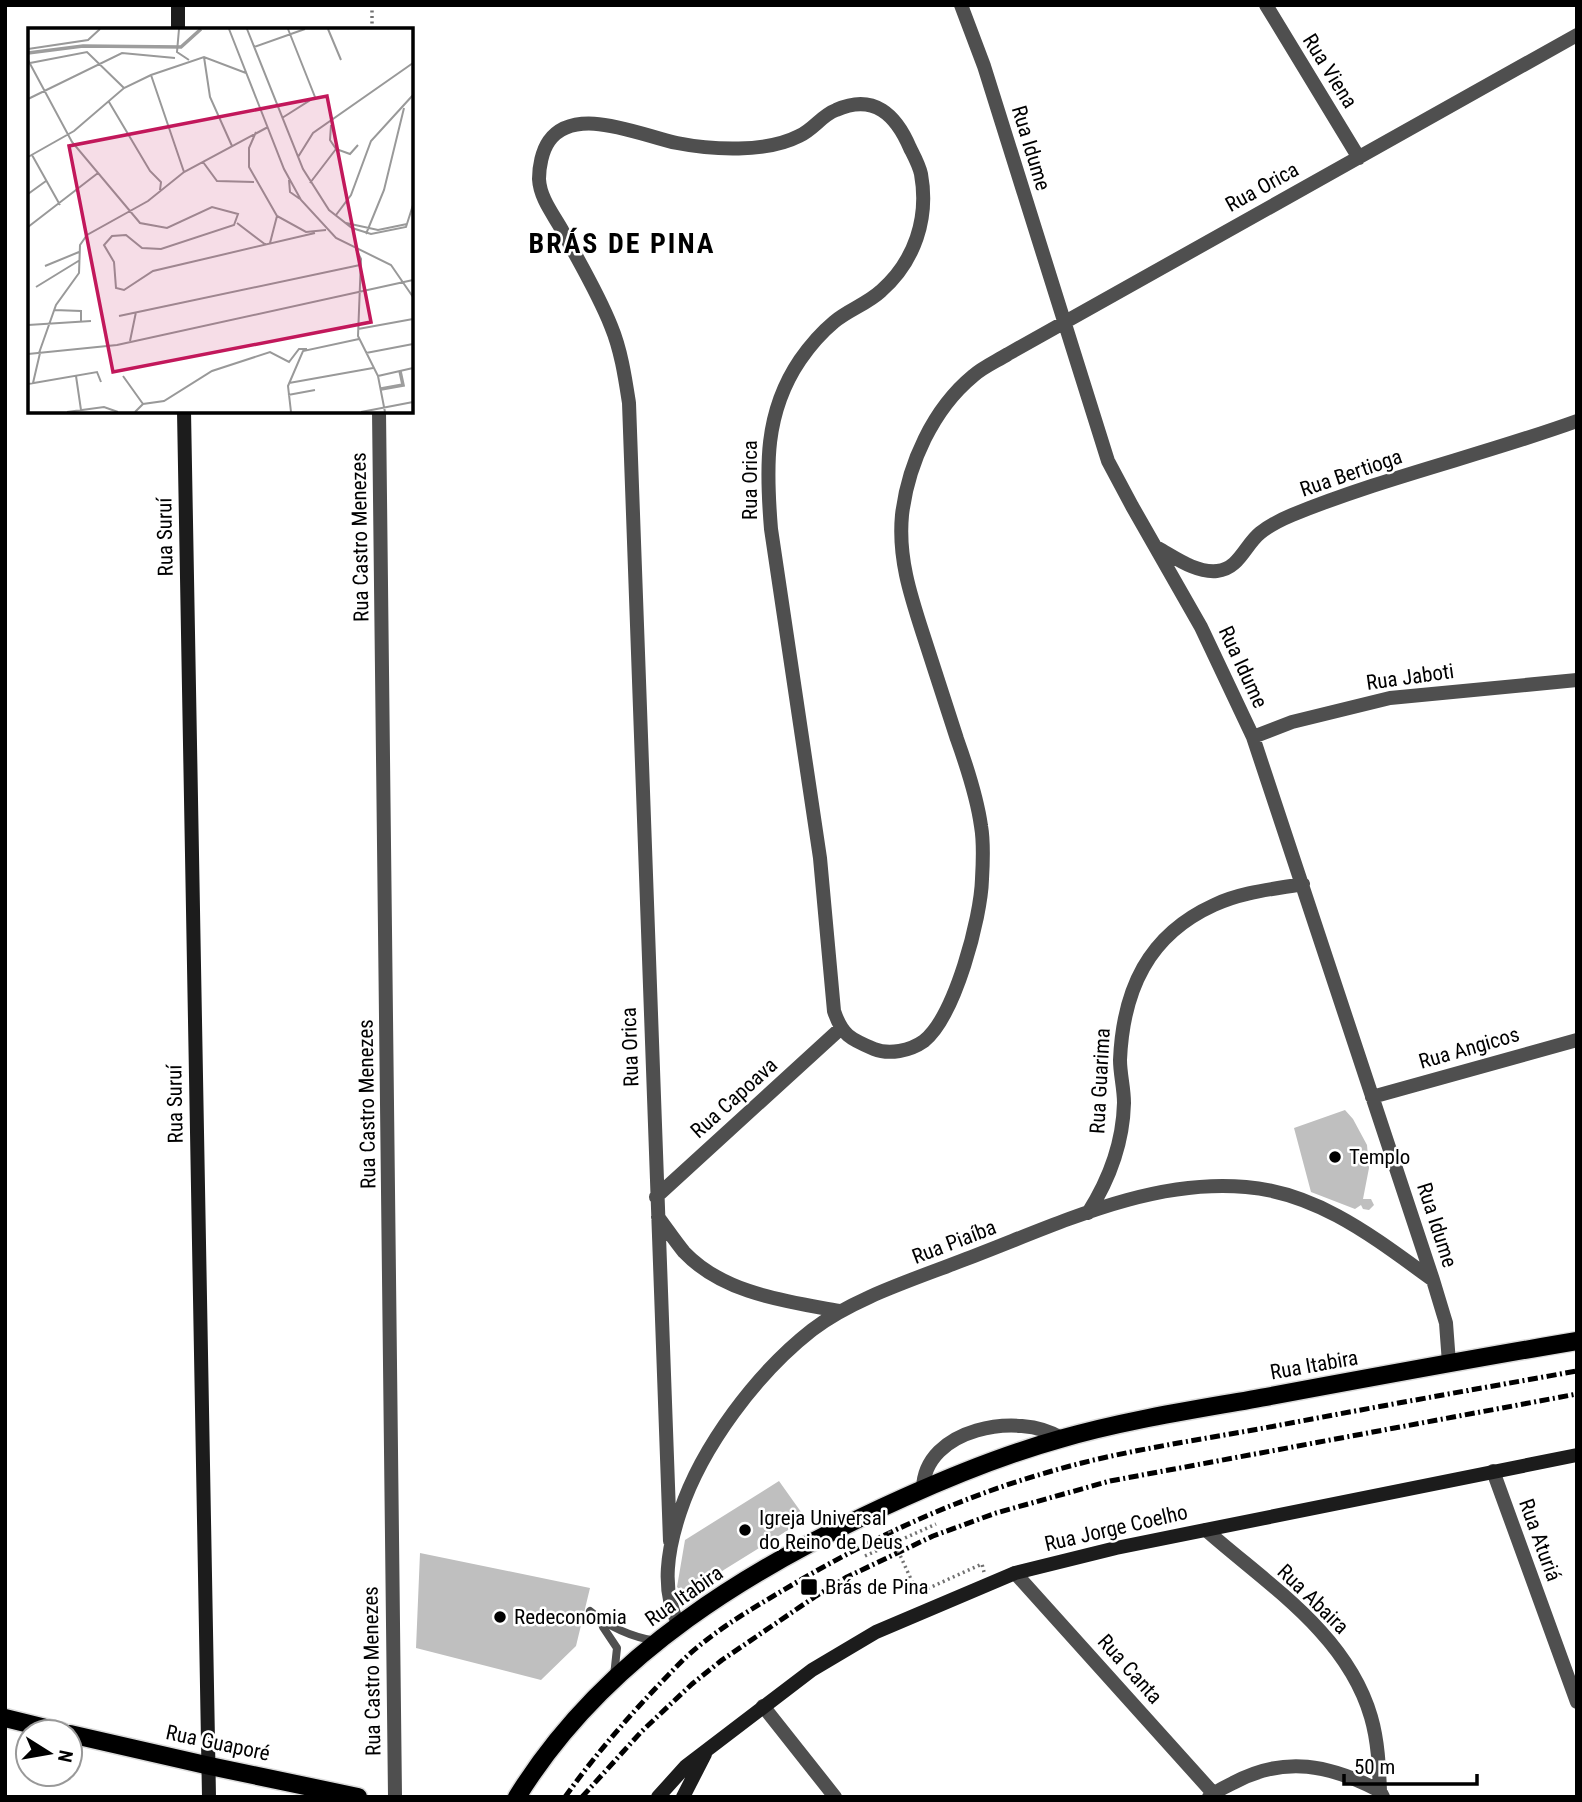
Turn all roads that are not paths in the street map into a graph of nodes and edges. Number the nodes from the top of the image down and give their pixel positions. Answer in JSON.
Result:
{"nodes":[{"id":1,"x":178,"y":5,"type":"edge"},
{"id":2,"x":961,"y":5,"type":"edge"},
{"id":3,"x":1266,"y":5,"type":"edge"},
{"id":4,"x":178,"y":28,"type":"edge"},
{"id":5,"x":1577,"y":35,"type":"edge"},
{"id":6,"x":1359,"y":158,"type":"junction"},
{"id":7,"x":1064,"y":323,"type":"junction"},
{"id":8,"x":184,"y":413,"type":"edge"},
{"id":9,"x":379,"y":413,"type":"edge"},
{"id":10,"x":1577,"y":421,"type":"edge"},
{"id":11,"x":1157,"y":548,"type":"junction"},
{"id":12,"x":1577,"y":680,"type":"edge"},
{"id":13,"x":1253,"y":737,"type":"junction"},
{"id":14,"x":1303,"y":884,"type":"junction"},
{"id":15,"x":841,"y":1029,"type":"junction"},
{"id":16,"x":1577,"y":1040,"type":"edge"},
{"id":17,"x":1372,"y":1097,"type":"junction"},
{"id":18,"x":656,"y":1197,"type":"junction"},
{"id":19,"x":1088,"y":1213,"type":"junction"},
{"id":20,"x":657,"y":1217,"type":"junction"},
{"id":21,"x":1433,"y":1280,"type":"junction"},
{"id":22,"x":839,"y":1311,"type":"junction"},
{"id":23,"x":1577,"y":1341,"type":"edge"},
{"id":24,"x":1449,"y":1363,"type":"junction"},
{"id":25,"x":1061,"y":1438,"type":"junction"},
{"id":26,"x":1577,"y":1455,"type":"edge"},
{"id":27,"x":1493,"y":1471,"type":"junction"},
{"id":28,"x":923,"y":1489,"type":"junction"},
{"id":29,"x":1206,"y":1530,"type":"junction"},
{"id":30,"x":670,"y":1541,"type":"junction"},
{"id":31,"x":1015,"y":1573,"type":"junction"},
{"id":32,"x":590,"y":1611,"type":"dead end"},
{"id":33,"x":601,"y":1621,"type":"junction"},
{"id":34,"x":679,"y":1625,"type":"junction"},
{"id":35,"x":658,"y":1642,"type":"junction"},
{"id":36,"x":613,"y":1680,"type":"junction"},
{"id":37,"x":1577,"y":1702,"type":"edge"},
{"id":38,"x":763,"y":1706,"type":"junction"},
{"id":39,"x":84,"y":1737,"type":"edge"},
{"id":40,"x":707,"y":1750,"type":"junction"},
{"id":41,"x":210,"y":1766,"type":"junction"},
{"id":42,"x":1382,"y":1794,"type":"edge"},
{"id":43,"x":1211,"y":1795,"type":"edge"},
{"id":44,"x":209,"y":1797,"type":"edge"},
{"id":45,"x":358,"y":1797,"type":"edge"},
{"id":46,"x":395,"y":1797,"type":"edge"},
{"id":47,"x":517,"y":1797,"type":"edge"},
{"id":48,"x":658,"y":1797,"type":"edge"},
{"id":49,"x":683,"y":1797,"type":"edge"},
{"id":50,"x":835,"y":1797,"type":"edge"}],
"edges":[{"from":1,"to":4,"type":"street"},
{"from":2,"to":7,"type":"street","name":"Rua Idume"},
{"from":3,"to":6,"type":"street","name":"Rua Viena"},
{"from":5,"to":6,"type":"street","name":"Rua Orica"},
{"from":6,"to":7,"type":"street","name":"Rua Orica"},
{"from":7,"to":11,"type":"street","name":"Rua Idume"},
{"from":7,"to":15,"type":"street","name":"Rua Orica"},
{"from":8,"to":41,"type":"street","name":"Rua Suruí"},
{"from":9,"to":46,"type":"street","name":"Rua Castro Menezes"},
{"from":10,"to":11,"type":"street","name":"Rua Bertioga"},
{"from":11,"to":13,"type":"street","name":"Rua Idume"},
{"from":12,"to":13,"type":"street","name":"Rua Jaboti"},
{"from":13,"to":14,"type":"street","name":"Rua Idume"},
{"from":14,"to":17,"type":"street","name":"Rua Idume"},
{"from":14,"to":19,"type":"street","name":"Rua Guarima"},
{"from":15,"to":18,"type":"street","name":"Rua Capoava"},
{"from":15,"to":18,"type":"street","name":"Rua Orica"},
{"from":16,"to":17,"type":"street","name":"Rua Angicos"},
{"from":17,"to":21,"type":"street","name":"Rua Idume"},
{"from":18,"to":20,"type":"street","name":"Rua Orica"},
{"from":19,"to":21,"type":"street","name":"Rua Piaíba"},
{"from":19,"to":22,"type":"street","name":"Rua Piaíba"},
{"from":20,"to":22,"type":"street"},
{"from":20,"to":30,"type":"street","name":"Rua Orica"},
{"from":21,"to":24,"type":"street","name":"Rua Idume"},
{"from":22,"to":30,"type":"street","name":"Rua Piaíba"},
{"from":23,"to":24,"type":"main road","name":"Rua Itabira"},
{"from":24,"to":25,"type":"main road","name":"Rua Itabira"},
{"from":25,"to":28,"type":"main road","name":"Rua Itabira"},
{"from":25,"to":28,"type":"street"},
{"from":26,"to":27,"type":"street","name":"Rua Jorge Coelho"},
{"from":27,"to":29,"type":"street","name":"Rua Jorge Coelho"},
{"from":27,"to":37,"type":"street","name":"Rua Aturiá"},
{"from":28,"to":34,"type":"main road","name":"Rua Itabira"},
{"from":29,"to":31,"type":"street","name":"Rua Jorge Coelho"},
{"from":29,"to":42,"type":"street","name":"Rua Abaira"},
{"from":30,"to":34,"type":"street","name":"Rua Piaíba"},
{"from":31,"to":38,"type":"street","name":"Rua Jorge Coelho"},
{"from":31,"to":43,"type":"street","name":"Rua Canta"},
{"from":32,"to":33,"type":"lane"},
{"from":33,"to":35,"type":"lane"},
{"from":33,"to":36,"type":"lane"},
{"from":34,"to":35,"type":"main road","name":"Rua Itabira"},
{"from":35,"to":36,"type":"main road","name":"Rua Itabira"},
{"from":36,"to":47,"type":"main road","name":"Rua Itabira"},
{"from":38,"to":40,"type":"street","name":"Rua Jorge Coelho"},
{"from":38,"to":50,"type":"street"},
{"from":39,"to":41,"type":"main road","name":"Rua Guaporé"},
{"from":40,"to":48,"type":"street","name":"Rua Jorge Coelho"},
{"from":40,"to":49,"type":"street"},
{"from":41,"to":44,"type":"street","name":"Rua Suruí"},
{"from":41,"to":45,"type":"main road","name":"Rua Guaporé"},
{"from":42,"to":43,"type":"street"}]}
